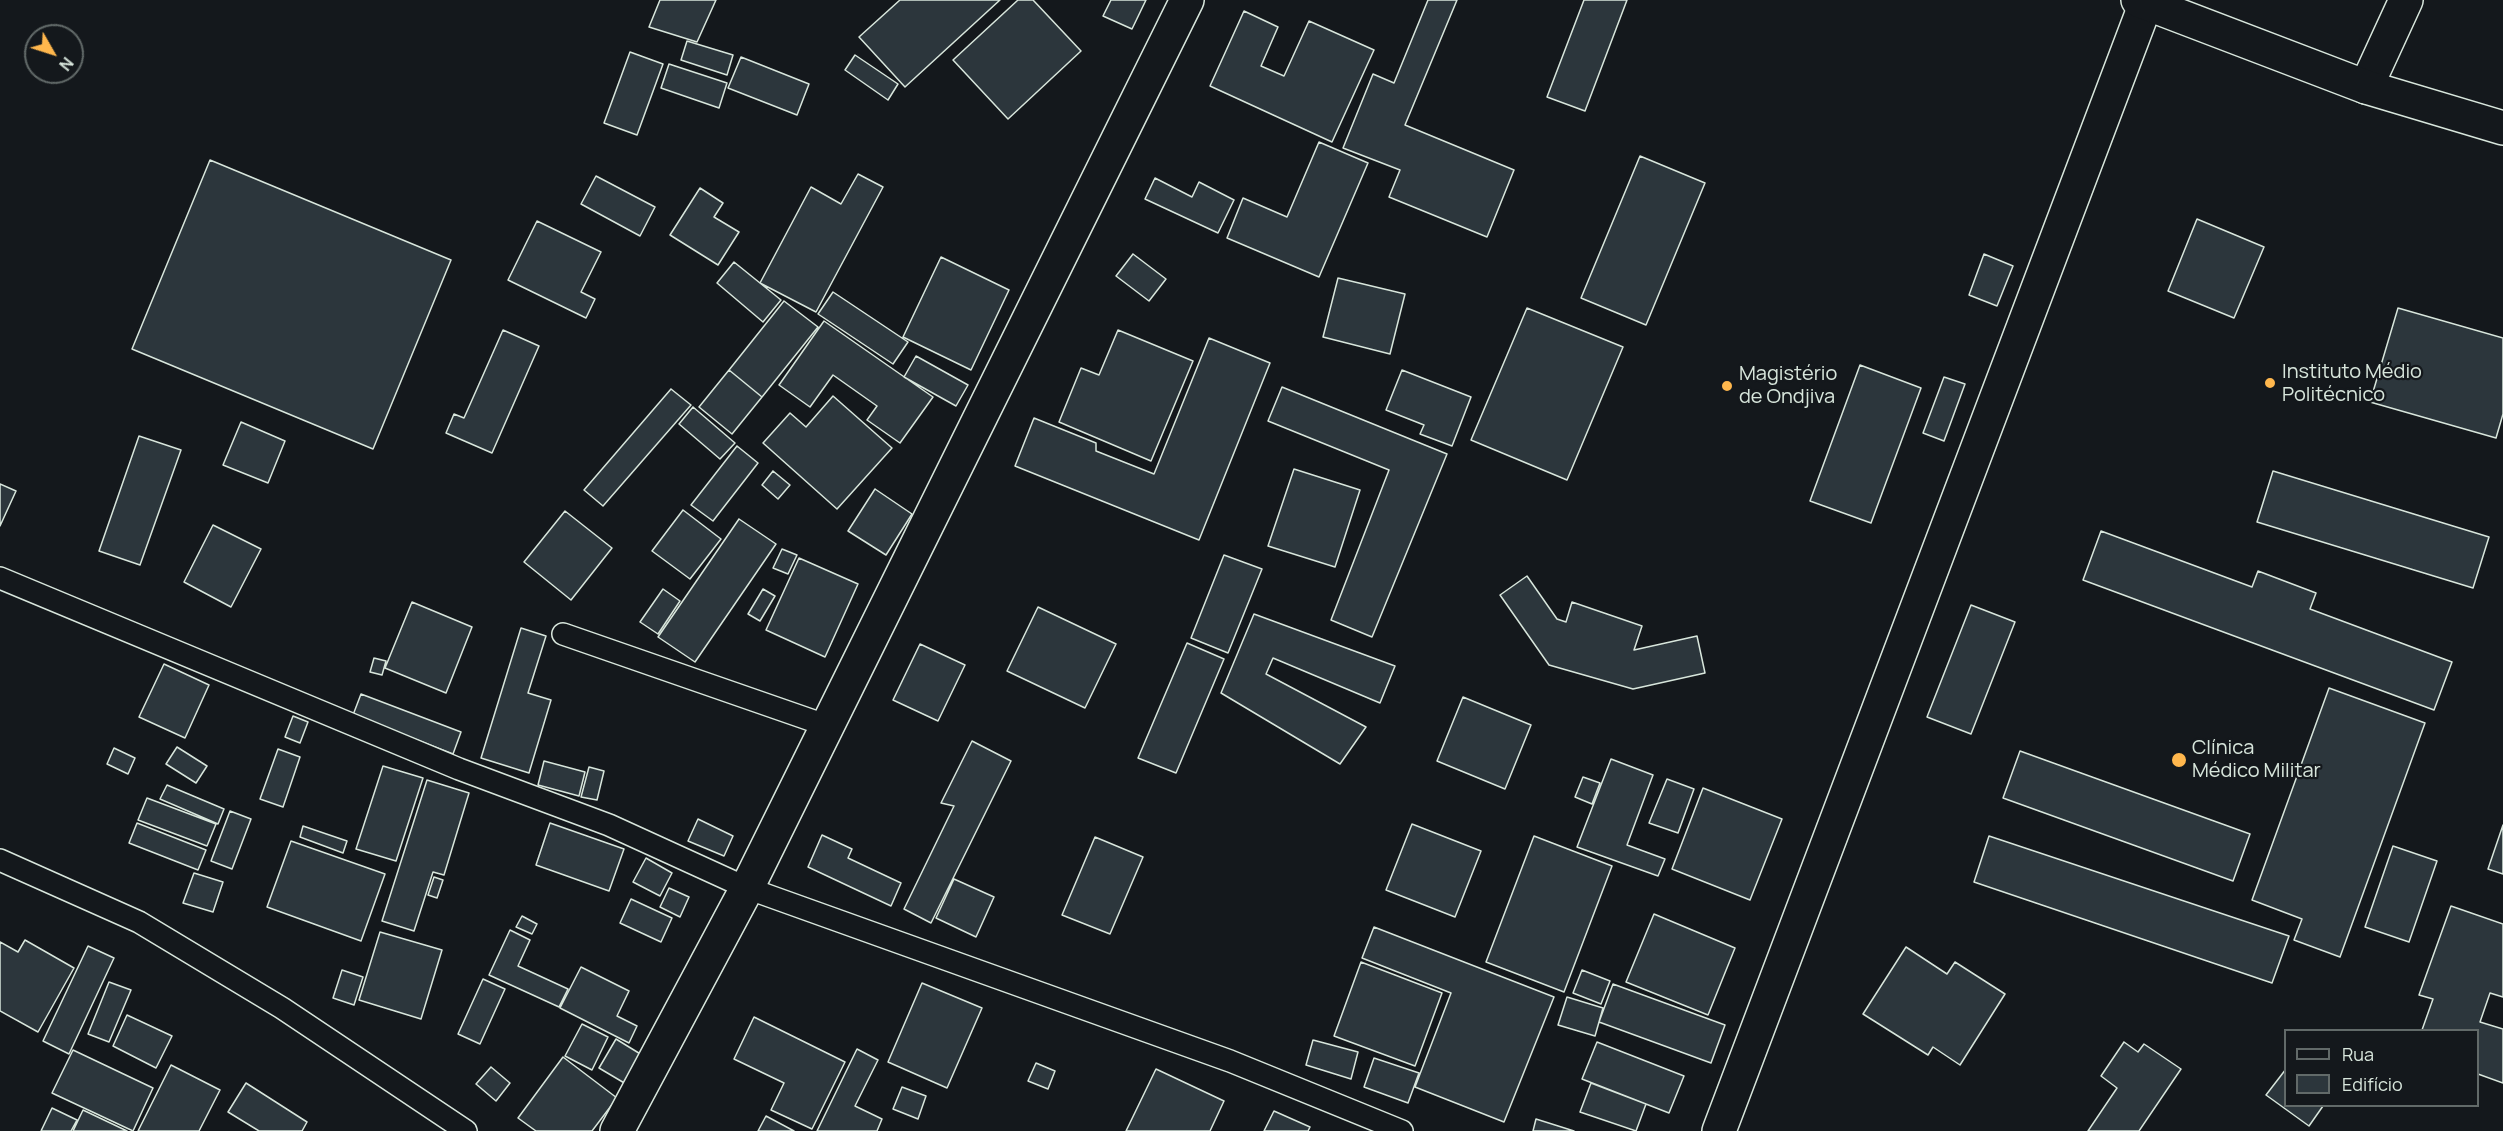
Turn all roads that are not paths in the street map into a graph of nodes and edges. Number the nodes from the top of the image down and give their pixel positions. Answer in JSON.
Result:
{"nodes":[{"id":1,"x":1187,"y":0,"type":"edge"},
{"id":2,"x":2406,"y":0,"type":"edge"},
{"id":3,"x":2142,"y":2,"type":"edge"},
{"id":4,"x":2366,"y":87,"type":"junction"},
{"id":5,"x":2503,"y":128,"type":"edge"},
{"id":6,"x":0,"y":578,"type":"edge"},
{"id":7,"x":563,"y":634,"type":"dead end"},
{"id":8,"x":828,"y":726,"type":"junction"},
{"id":9,"x":0,"y":860,"type":"edge"},
{"id":10,"x":747,"y":888,"type":"junction"},
{"id":11,"x":466,"y":1131,"type":"edge"},
{"id":12,"x":616,"y":1131,"type":"edge"},
{"id":13,"x":1402,"y":1131,"type":"edge"},
{"id":14,"x":1719,"y":1131,"type":"edge"}],
"edges":[{"from":1,"to":8,"type":"street"},
{"from":2,"to":4,"type":"street"},
{"from":3,"to":4,"type":"street"},
{"from":3,"to":14,"type":"street"},
{"from":4,"to":5,"type":"street"},
{"from":6,"to":10,"type":"lane"},
{"from":7,"to":8,"type":"lane"},
{"from":8,"to":10,"type":"street"},
{"from":9,"to":11,"type":"lane"},
{"from":10,"to":12,"type":"street"},
{"from":10,"to":13,"type":"lane"}]}
